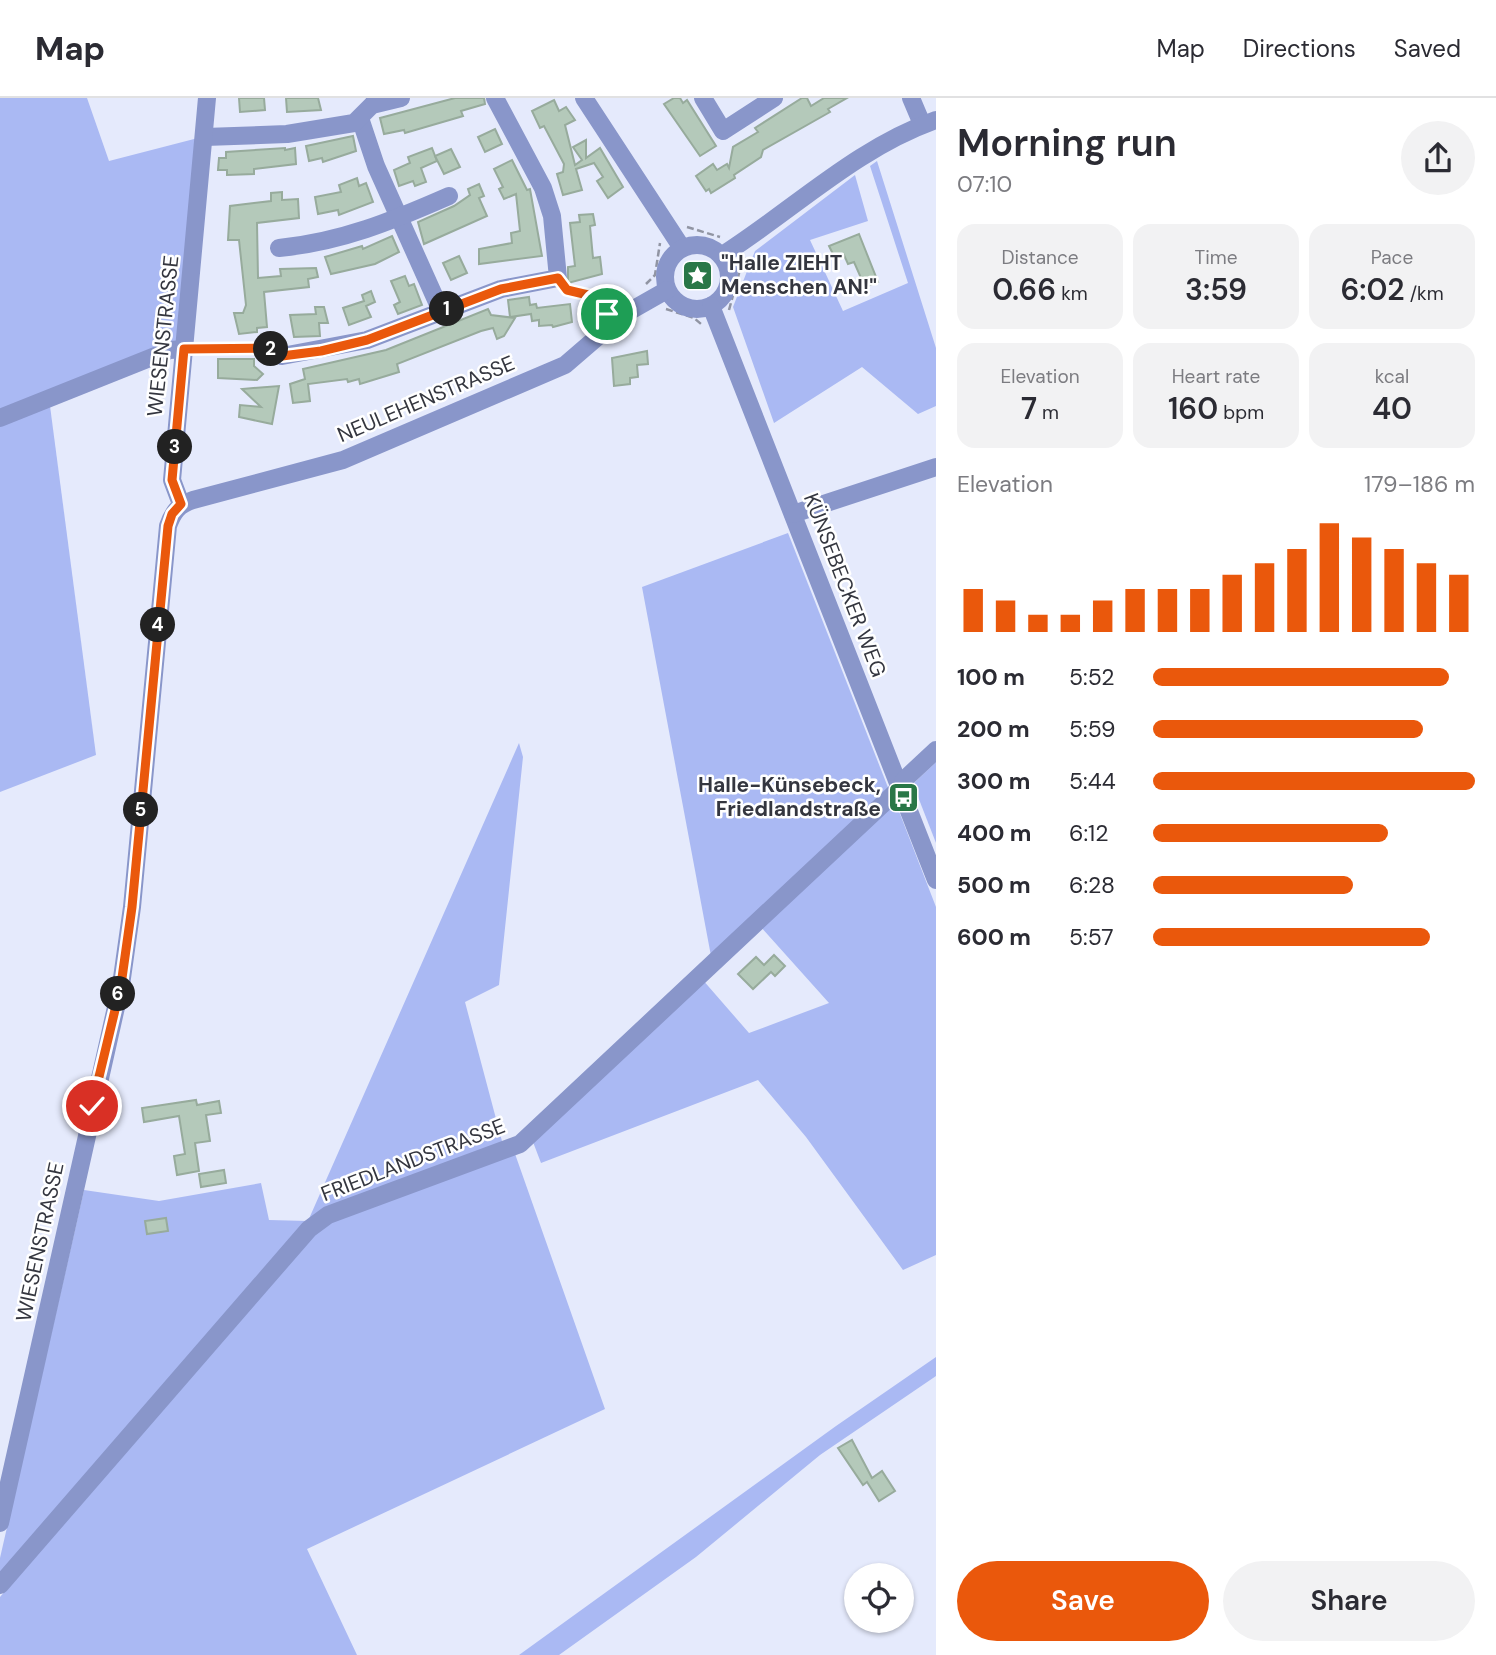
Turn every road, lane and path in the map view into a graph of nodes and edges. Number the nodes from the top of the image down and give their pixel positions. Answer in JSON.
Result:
{"nodes":[{"id":1,"x":207,"y":98,"type":"edge"},
{"id":2,"x":401,"y":98,"type":"edge"},
{"id":3,"x":495,"y":98,"type":"edge"},
{"id":4,"x":584,"y":98,"type":"edge"},
{"id":5,"x":704,"y":98,"type":"edge"},
{"id":6,"x":774,"y":98,"type":"edge"},
{"id":7,"x":911,"y":98,"type":"edge"},
{"id":8,"x":360,"y":118,"type":"junction"},
{"id":9,"x":929,"y":122,"type":"edge"},
{"id":10,"x":205,"y":137,"type":"junction"},
{"id":11,"x":449,"y":196,"type":"dead end"},
{"id":12,"x":400,"y":218,"type":"junction"},
{"id":13,"x":684,"y":225,"type":"dead end"},
{"id":14,"x":731,"y":235,"type":"dead end"},
{"id":15,"x":659,"y":239,"type":"dead end"},
{"id":16,"x":279,"y":248,"type":"dead end"},
{"id":17,"x":682,"y":248,"type":"junction"},
{"id":18,"x":721,"y":256,"type":"junction"},
{"id":19,"x":747,"y":258,"type":"dead end"},
{"id":20,"x":558,"y":278,"type":"junction"},
{"id":21,"x":667,"y":290,"type":"junction"},
{"id":22,"x":636,"y":291,"type":"dead end"},
{"id":23,"x":711,"y":306,"type":"junction"},
{"id":24,"x":659,"y":309,"type":"dead end"},
{"id":25,"x":441,"y":311,"type":"junction"},
{"id":26,"x":607,"y":314,"type":"dead end"},
{"id":27,"x":729,"y":316,"type":"dead end"},
{"id":28,"x":703,"y":326,"type":"dead end"},
{"id":29,"x":184,"y":349,"type":"junction"},
{"id":30,"x":282,"y":356,"type":"joint"},
{"id":31,"x":0,"y":418,"type":"edge"},
{"id":32,"x":936,"y":467,"type":"edge"},
{"id":33,"x":181,"y":504,"type":"junction"},
{"id":34,"x":793,"y":514,"type":"junction"},
{"id":35,"x":936,"y":750,"type":"edge"},
{"id":36,"x":900,"y":788,"type":"junction"},
{"id":37,"x":936,"y":880,"type":"edge"},
{"id":38,"x":0,"y":1522,"type":"edge"},
{"id":39,"x":0,"y":1585,"type":"edge"}],
"edges":[{"from":1,"to":10,"type":"street","name":"WIESENSTRASSE"},
{"from":2,"to":8,"type":"street"},
{"from":3,"to":20,"type":"street"},
{"from":4,"to":17,"type":"street"},
{"from":5,"to":6,"type":"street"},
{"from":7,"to":9,"type":"street"},
{"from":8,"to":10,"type":"street"},
{"from":8,"to":12,"type":"street"},
{"from":9,"to":18,"type":"street"},
{"from":10,"to":29,"type":"street","name":"WIESENSTRASSE"},
{"from":11,"to":12,"type":"street"},
{"from":12,"to":16,"type":"street"},
{"from":12,"to":25,"type":"street"},
{"from":13,"to":14,"type":"path"},
{"from":15,"to":22,"type":"path"},
{"from":17,"to":18,"type":"street"},
{"from":17,"to":21,"type":"street"},
{"from":18,"to":23,"type":"street"},
{"from":19,"to":27,"type":"path"},
{"from":20,"to":25,"type":"street"},
{"from":20,"to":26,"type":"path"},
{"from":21,"to":23,"type":"street"},
{"from":21,"to":33,"type":"street","name":"NEULEHENSTRASSE"},
{"from":23,"to":34,"type":"street","name":"KÜNSEBECKER WEG"},
{"from":24,"to":28,"type":"path"},
{"from":25,"to":30,"type":"street"},
{"from":29,"to":30,"type":"path"},
{"from":29,"to":31,"type":"street"},
{"from":29,"to":33,"type":"street","name":"WIESENSTRASSE"},
{"from":32,"to":34,"type":"street"},
{"from":33,"to":38,"type":"street","name":"WIESENSTRASSE"},
{"from":34,"to":36,"type":"street","name":"KÜNSEBECKER WEG"},
{"from":35,"to":36,"type":"street","name":"FRIEDLANDSTRASSE"},
{"from":36,"to":37,"type":"street","name":"KÜNSEBECKER WEG"},
{"from":36,"to":39,"type":"street","name":"FRIEDLANDSTRASSE"}]}
